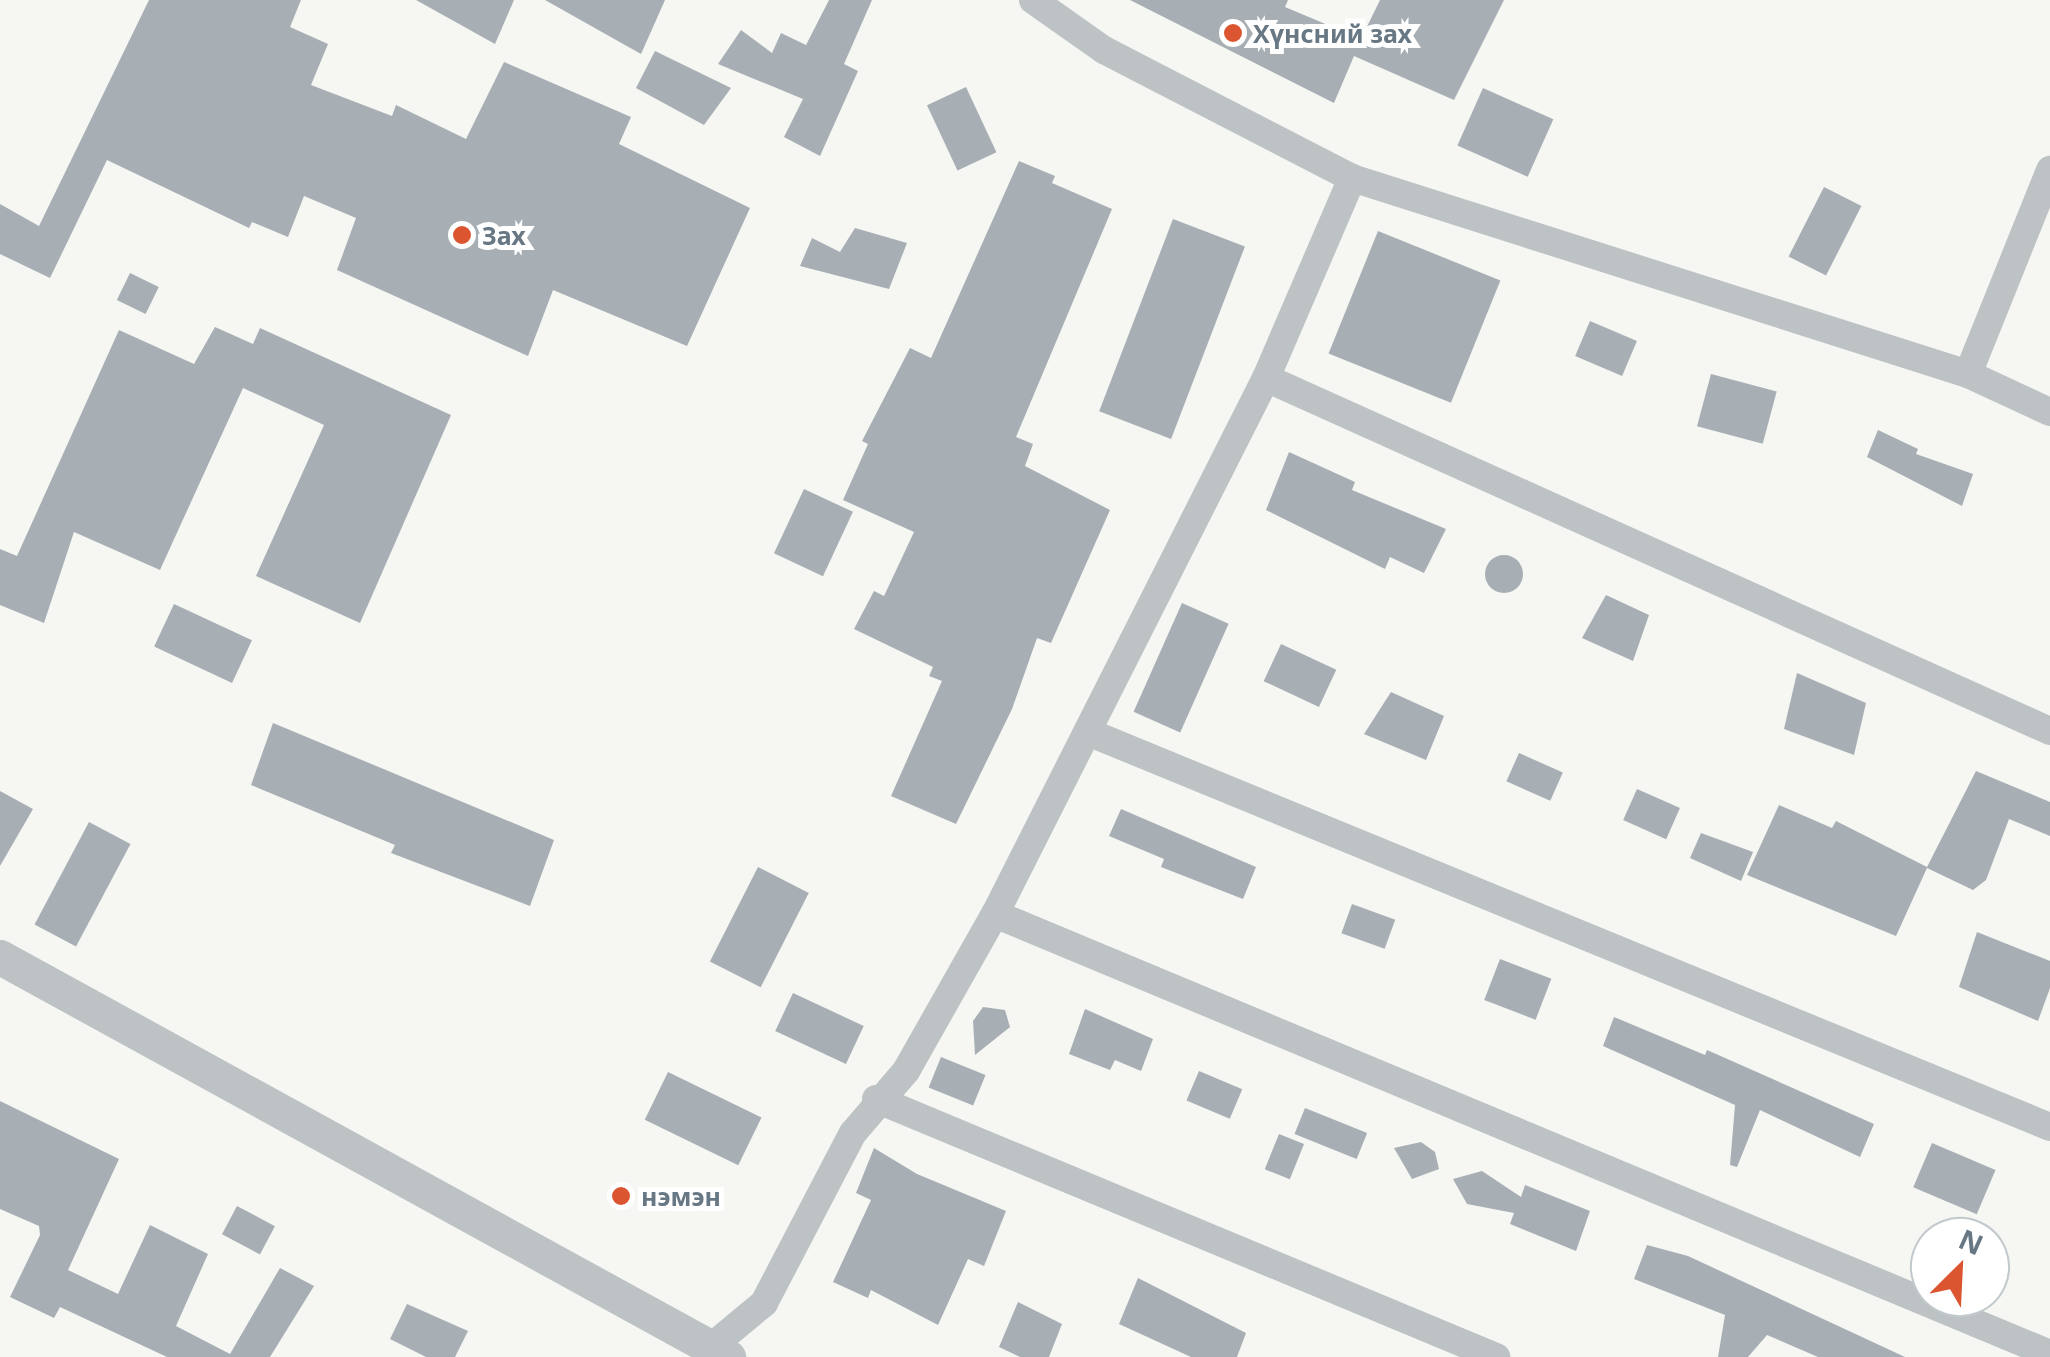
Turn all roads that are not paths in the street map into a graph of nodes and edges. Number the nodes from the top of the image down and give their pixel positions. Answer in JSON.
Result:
{"nodes":[{"id":1,"x":1033,"y":0,"type":"edge"},
{"id":2,"x":2050,"y":170,"type":"edge"},
{"id":3,"x":1352,"y":178,"type":"junction"},
{"id":4,"x":1968,"y":374,"type":"junction"},
{"id":5,"x":1266,"y":378,"type":"junction"},
{"id":6,"x":2050,"y":412,"type":"edge"},
{"id":7,"x":2050,"y":731,"type":"edge"},
{"id":8,"x":1100,"y":737,"type":"dead end"},
{"id":9,"x":994,"y":914,"type":"junction"},
{"id":10,"x":0,"y":957,"type":"edge"},
{"id":11,"x":876,"y":1099,"type":"junction"},
{"id":12,"x":2050,"y":1127,"type":"edge"},
{"id":13,"x":720,"y":1352,"type":"edge"},
{"id":14,"x":2050,"y":1354,"type":"edge"},
{"id":15,"x":1496,"y":1357,"type":"edge"}],
"edges":[{"from":1,"to":3,"type":"street"},
{"from":2,"to":4,"type":"street"},
{"from":3,"to":4,"type":"street"},
{"from":3,"to":5,"type":"street"},
{"from":4,"to":6,"type":"street"},
{"from":5,"to":7,"type":"street"},
{"from":5,"to":9,"type":"street"},
{"from":8,"to":12,"type":"street"},
{"from":9,"to":11,"type":"street"},
{"from":9,"to":14,"type":"street"},
{"from":10,"to":13,"type":"street"},
{"from":11,"to":13,"type":"street"},
{"from":11,"to":15,"type":"street"}]}
